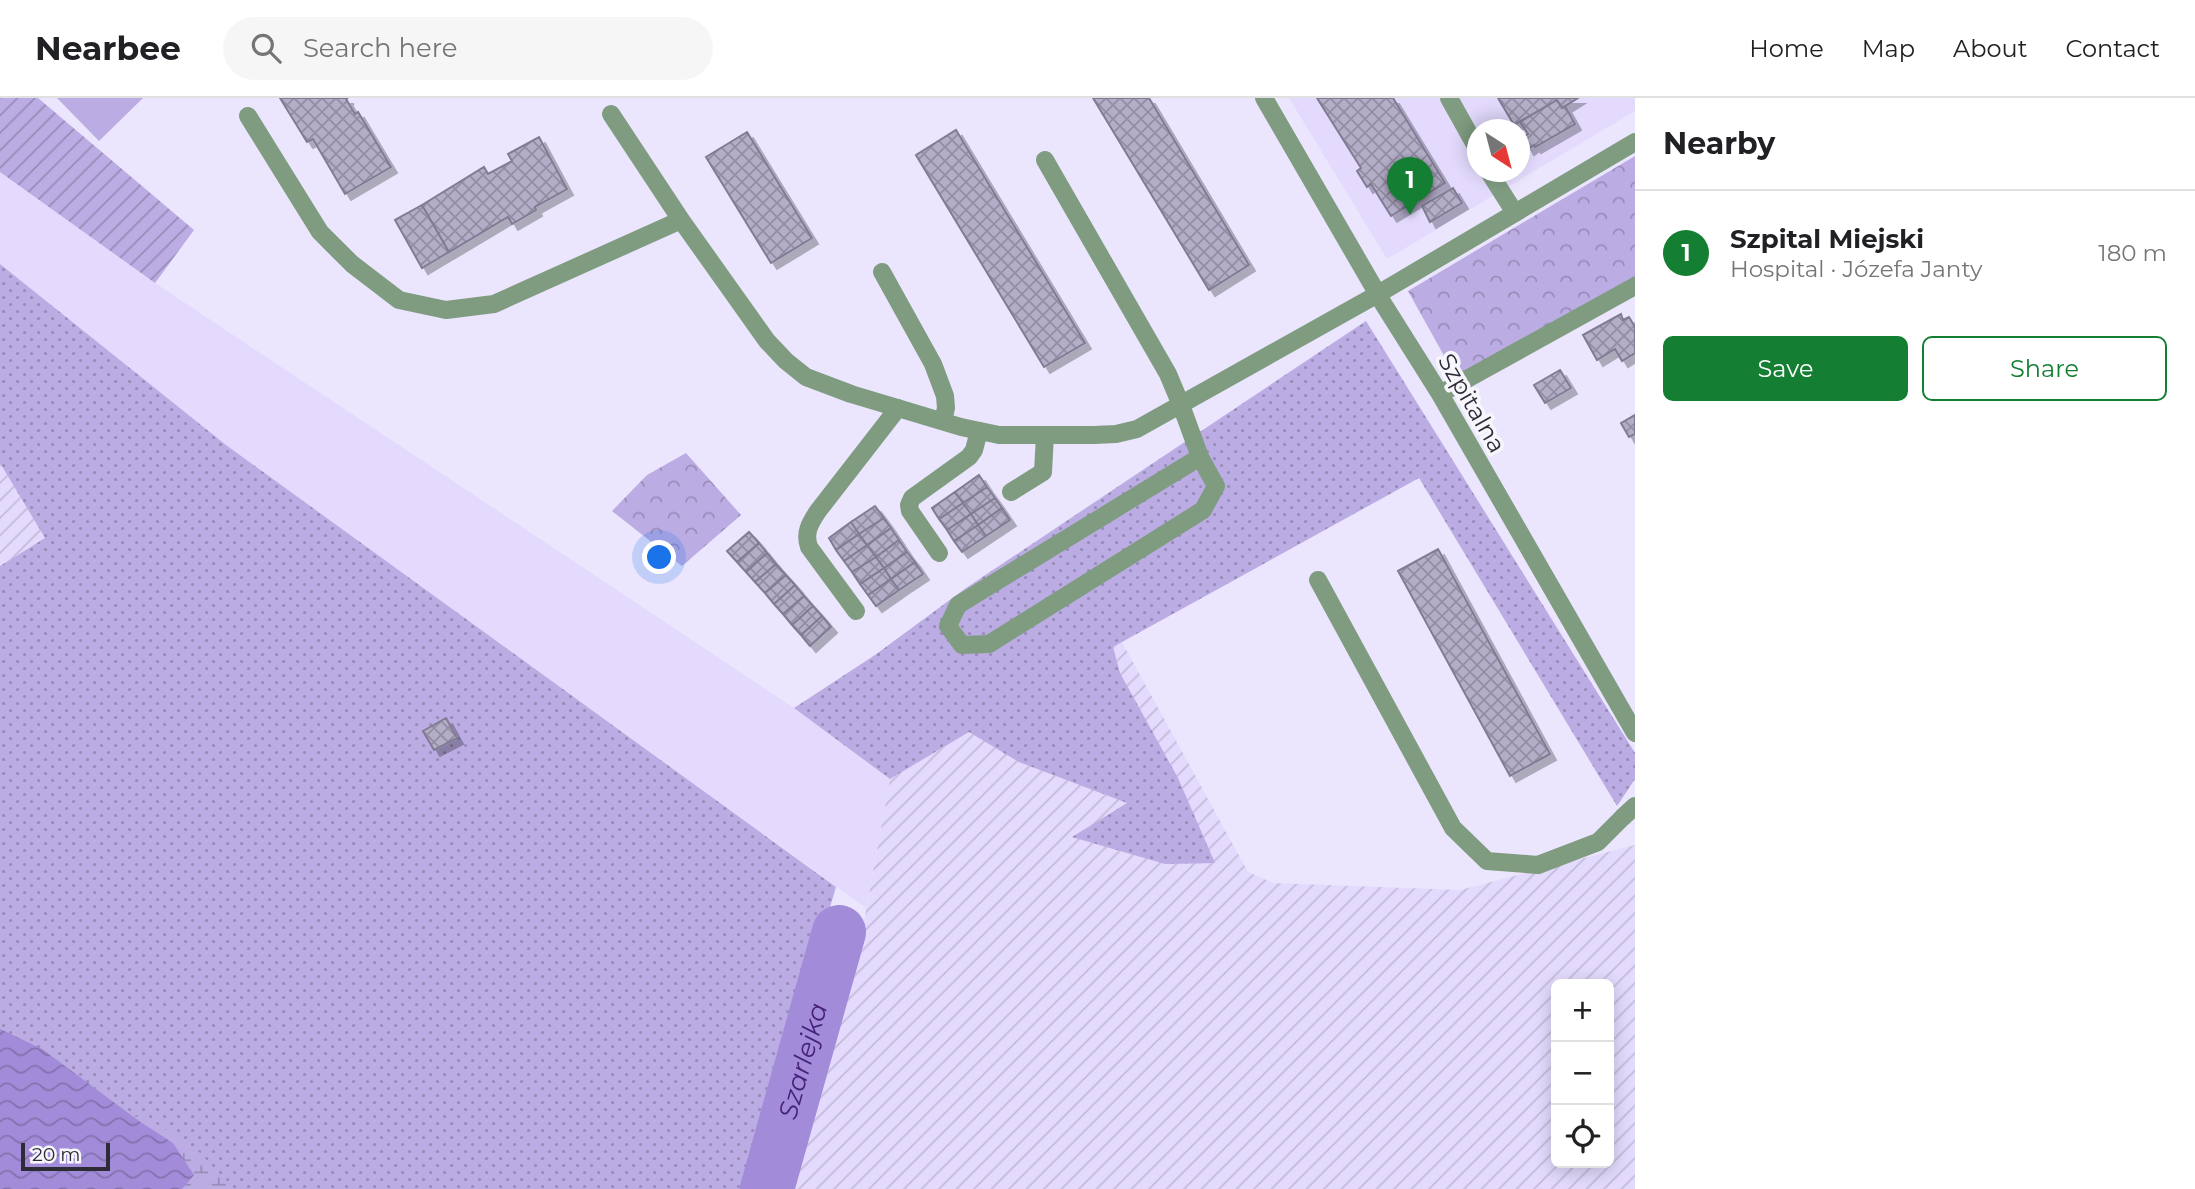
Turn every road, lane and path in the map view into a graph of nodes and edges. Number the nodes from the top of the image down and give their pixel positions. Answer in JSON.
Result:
{"nodes":[{"id":1,"x":1265,"y":98,"type":"edge"},
{"id":2,"x":1449,"y":98,"type":"edge"},
{"id":3,"x":611,"y":114,"type":"dead end"},
{"id":4,"x":248,"y":116,"type":"dead end"},
{"id":5,"x":1467,"y":130,"type":"edge"},
{"id":6,"x":1635,"y":142,"type":"edge"},
{"id":7,"x":1045,"y":159,"type":"dead end"},
{"id":8,"x":1495,"y":182,"type":"edge"},
{"id":9,"x":1515,"y":213,"type":"junction"},
{"id":10,"x":681,"y":220,"type":"junction"},
{"id":11,"x":882,"y":272,"type":"dead end"},
{"id":12,"x":1635,"y":286,"type":"edge"},
{"id":13,"x":1378,"y":294,"type":"junction"},
{"id":14,"x":1440,"y":394,"type":"junction"},
{"id":15,"x":1181,"y":405,"type":"junction"},
{"id":16,"x":898,"y":408,"type":"junction"},
{"id":17,"x":943,"y":421,"type":"junction"},
{"id":18,"x":979,"y":431,"type":"junction"},
{"id":19,"x":1045,"y":435,"type":"junction"},
{"id":20,"x":1200,"y":457,"type":"junction"},
{"id":21,"x":1011,"y":492,"type":"dead end"},
{"id":22,"x":939,"y":553,"type":"dead end"},
{"id":23,"x":1318,"y":580,"type":"dead end"},
{"id":24,"x":856,"y":611,"type":"dead end"},
{"id":25,"x":1635,"y":733,"type":"edge"},
{"id":26,"x":1629,"y":812,"type":"edge"}],
"edges":[{"from":1,"to":13,"type":"street","name":"Szpitalna"},
{"from":2,"to":5,"type":"street"},
{"from":3,"to":10,"type":"street"},
{"from":4,"to":10,"type":"street"},
{"from":6,"to":9,"type":"street"},
{"from":7,"to":15,"type":"street"},
{"from":8,"to":9,"type":"street"},
{"from":9,"to":13,"type":"street"},
{"from":10,"to":16,"type":"street"},
{"from":11,"to":17,"type":"street"},
{"from":12,"to":14,"type":"street"},
{"from":13,"to":14,"type":"street","name":"Szpitalna"},
{"from":13,"to":15,"type":"street"},
{"from":14,"to":25,"type":"street","name":"Szpitalna"},
{"from":15,"to":19,"type":"street"},
{"from":15,"to":20,"type":"street"},
{"from":16,"to":17,"type":"street"},
{"from":16,"to":24,"type":"street"},
{"from":17,"to":18,"type":"street"},
{"from":18,"to":19,"type":"street"},
{"from":18,"to":22,"type":"street"},
{"from":19,"to":21,"type":"street"},
{"from":20,"to":20,"type":"street"},
{"from":23,"to":26,"type":"street"}]}
